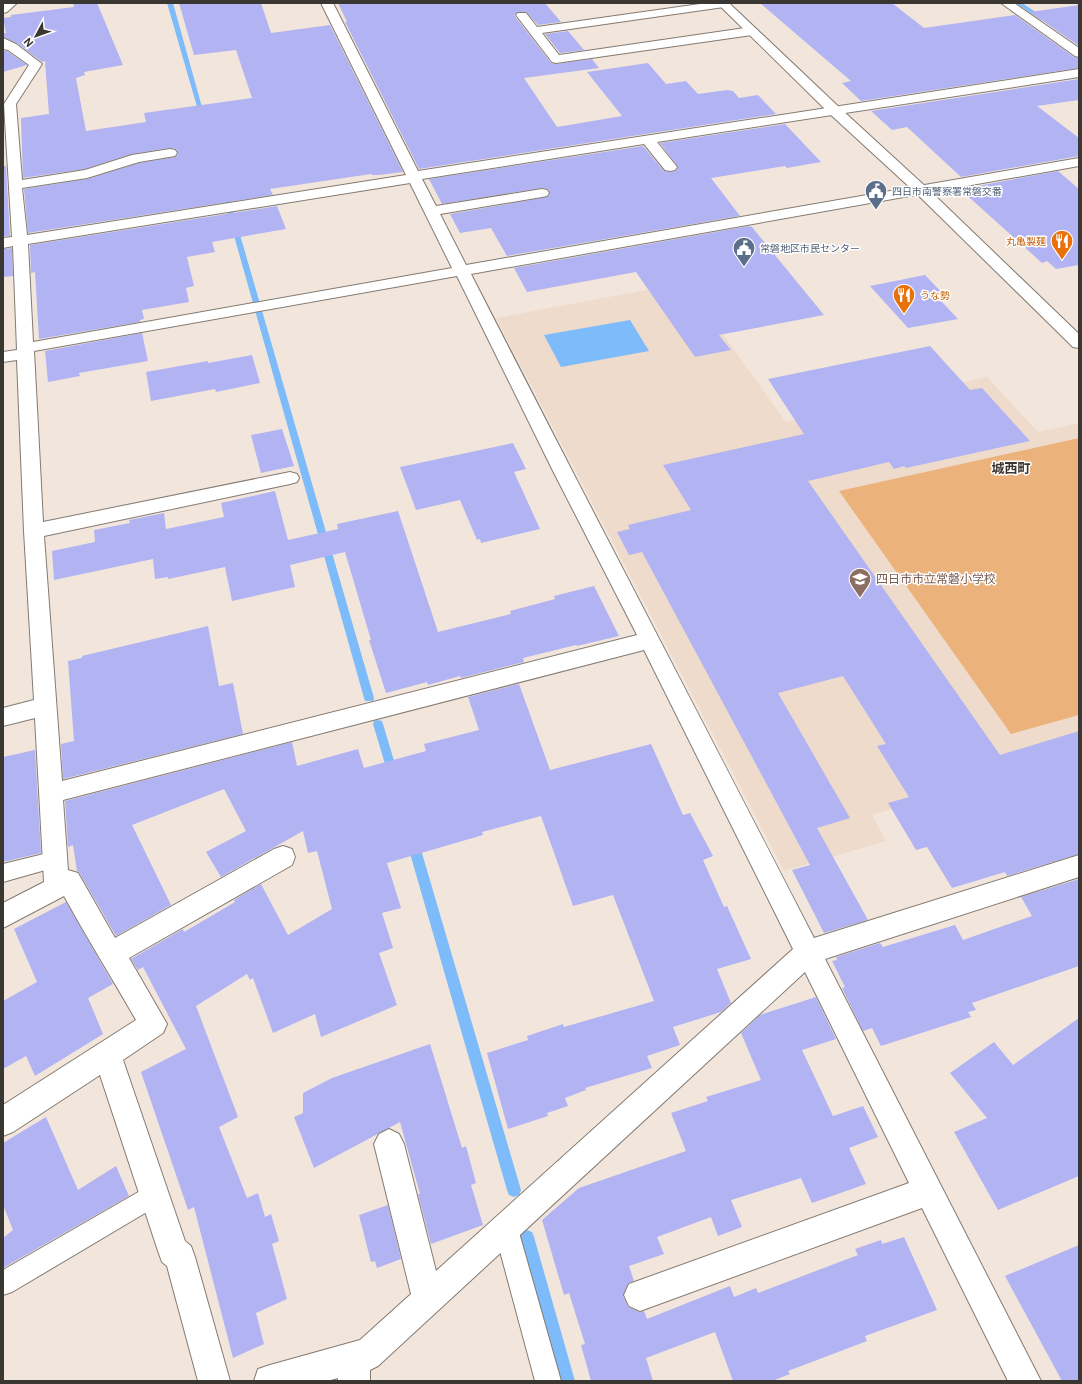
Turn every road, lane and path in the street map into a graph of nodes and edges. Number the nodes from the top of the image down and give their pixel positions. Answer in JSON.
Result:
{"nodes":[{"id":1,"x":327,"y":3,"type":"edge"},
{"id":2,"x":1007,"y":3,"type":"edge"},
{"id":3,"x":723,"y":4,"type":"edge"},
{"id":4,"x":522,"y":15,"type":"dead end"},
{"id":5,"x":534,"y":31,"type":"junction"},
{"id":6,"x":752,"y":31,"type":"junction"},
{"id":7,"x":6,"y":46,"type":"edge"},
{"id":8,"x":1079,"y":54,"type":"edge"},
{"id":9,"x":1079,"y":73,"type":"edge"},
{"id":10,"x":836,"y":112,"type":"junction"},
{"id":11,"x":648,"y":140,"type":"junction"},
{"id":12,"x":170,"y":152,"type":"dead end"},
{"id":13,"x":1079,"y":162,"type":"edge"},
{"id":14,"x":670,"y":167,"type":"dead end"},
{"id":15,"x":414,"y":177,"type":"junction"},
{"id":16,"x":15,"y":185,"type":"junction"},
{"id":17,"x":921,"y":190,"type":"junction"},
{"id":18,"x":542,"y":194,"type":"dead end"},
{"id":19,"x":431,"y":211,"type":"junction"},
{"id":20,"x":20,"y":241,"type":"junction"},
{"id":21,"x":3,"y":243,"type":"edge"},
{"id":22,"x":460,"y":270,"type":"junction"},
{"id":23,"x":1079,"y":342,"type":"edge"},
{"id":24,"x":26,"y":350,"type":"junction"},
{"id":25,"x":3,"y":357,"type":"edge"},
{"id":26,"x":290,"y":478,"type":"dead end"},
{"id":27,"x":34,"y":531,"type":"junction"},
{"id":28,"x":650,"y":640,"type":"junction"},
{"id":29,"x":46,"y":706,"type":"junction"},
{"id":30,"x":3,"y":717,"type":"edge"},
{"id":31,"x":52,"y":793,"type":"junction"},
{"id":32,"x":283,"y":857,"type":"dead end"},
{"id":33,"x":56,"y":859,"type":"junction"},
{"id":34,"x":1079,"y":866,"type":"edge"},
{"id":35,"x":3,"y":873,"type":"edge"},
{"id":36,"x":57,"y":887,"type":"junction"},
{"id":37,"x":3,"y":916,"type":"edge"},
{"id":38,"x":808,"y":952,"type":"junction"},
{"id":39,"x":112,"y":954,"type":"junction"},
{"id":40,"x":107,"y":1054,"type":"junction"},
{"id":41,"x":3,"y":1122,"type":"edge"},
{"id":42,"x":389,"y":1144,"type":"dead end"},
{"id":43,"x":929,"y":1191,"type":"junction"},
{"id":44,"x":154,"y":1195,"type":"junction"},
{"id":45,"x":506,"y":1229,"type":"junction"},
{"id":46,"x":3,"y":1283,"type":"edge"},
{"id":47,"x":640,"y":1295,"type":"dead end"},
{"id":48,"x":428,"y":1299,"type":"junction"},
{"id":49,"x":354,"y":1369,"type":"edge"},
{"id":50,"x":214,"y":1381,"type":"edge"},
{"id":51,"x":270,"y":1381,"type":"edge"},
{"id":52,"x":548,"y":1381,"type":"edge"},
{"id":53,"x":1025,"y":1381,"type":"edge"}],
"edges":[{"from":1,"to":15,"type":"street"},
{"from":2,"to":8,"type":"street"},
{"from":3,"to":5,"type":"street"},
{"from":3,"to":6,"type":"street"},
{"from":4,"to":5,"type":"street"},
{"from":5,"to":6,"type":"street"},
{"from":6,"to":10,"type":"street"},
{"from":7,"to":16,"type":"street"},
{"from":9,"to":10,"type":"street"},
{"from":10,"to":11,"type":"street"},
{"from":10,"to":17,"type":"street"},
{"from":11,"to":14,"type":"street"},
{"from":11,"to":15,"type":"street"},
{"from":12,"to":16,"type":"street"},
{"from":13,"to":17,"type":"street"},
{"from":15,"to":19,"type":"street"},
{"from":15,"to":20,"type":"street"},
{"from":16,"to":20,"type":"street"},
{"from":17,"to":22,"type":"street"},
{"from":17,"to":23,"type":"street"},
{"from":18,"to":19,"type":"street"},
{"from":19,"to":22,"type":"street"},
{"from":20,"to":21,"type":"street"},
{"from":20,"to":24,"type":"street"},
{"from":22,"to":24,"type":"street"},
{"from":22,"to":28,"type":"street"},
{"from":24,"to":25,"type":"street"},
{"from":24,"to":27,"type":"street"},
{"from":26,"to":27,"type":"street"},
{"from":27,"to":29,"type":"street"},
{"from":28,"to":31,"type":"street"},
{"from":28,"to":38,"type":"street"},
{"from":29,"to":30,"type":"street"},
{"from":29,"to":31,"type":"street"},
{"from":31,"to":33,"type":"street"},
{"from":32,"to":39,"type":"street"},
{"from":33,"to":35,"type":"lane"},
{"from":33,"to":36,"type":"street"},
{"from":34,"to":38,"type":"street"},
{"from":36,"to":37,"type":"street"},
{"from":36,"to":39,"type":"street"},
{"from":38,"to":43,"type":"street"},
{"from":38,"to":45,"type":"street"},
{"from":39,"to":40,"type":"street"},
{"from":40,"to":41,"type":"street"},
{"from":40,"to":44,"type":"street"},
{"from":42,"to":48,"type":"street"},
{"from":43,"to":47,"type":"street"},
{"from":43,"to":53,"type":"street"},
{"from":44,"to":46,"type":"lane"},
{"from":44,"to":50,"type":"street"},
{"from":45,"to":48,"type":"street"},
{"from":45,"to":52,"type":"lane"},
{"from":48,"to":49,"type":"street"},
{"from":49,"to":51,"type":"street"}]}
